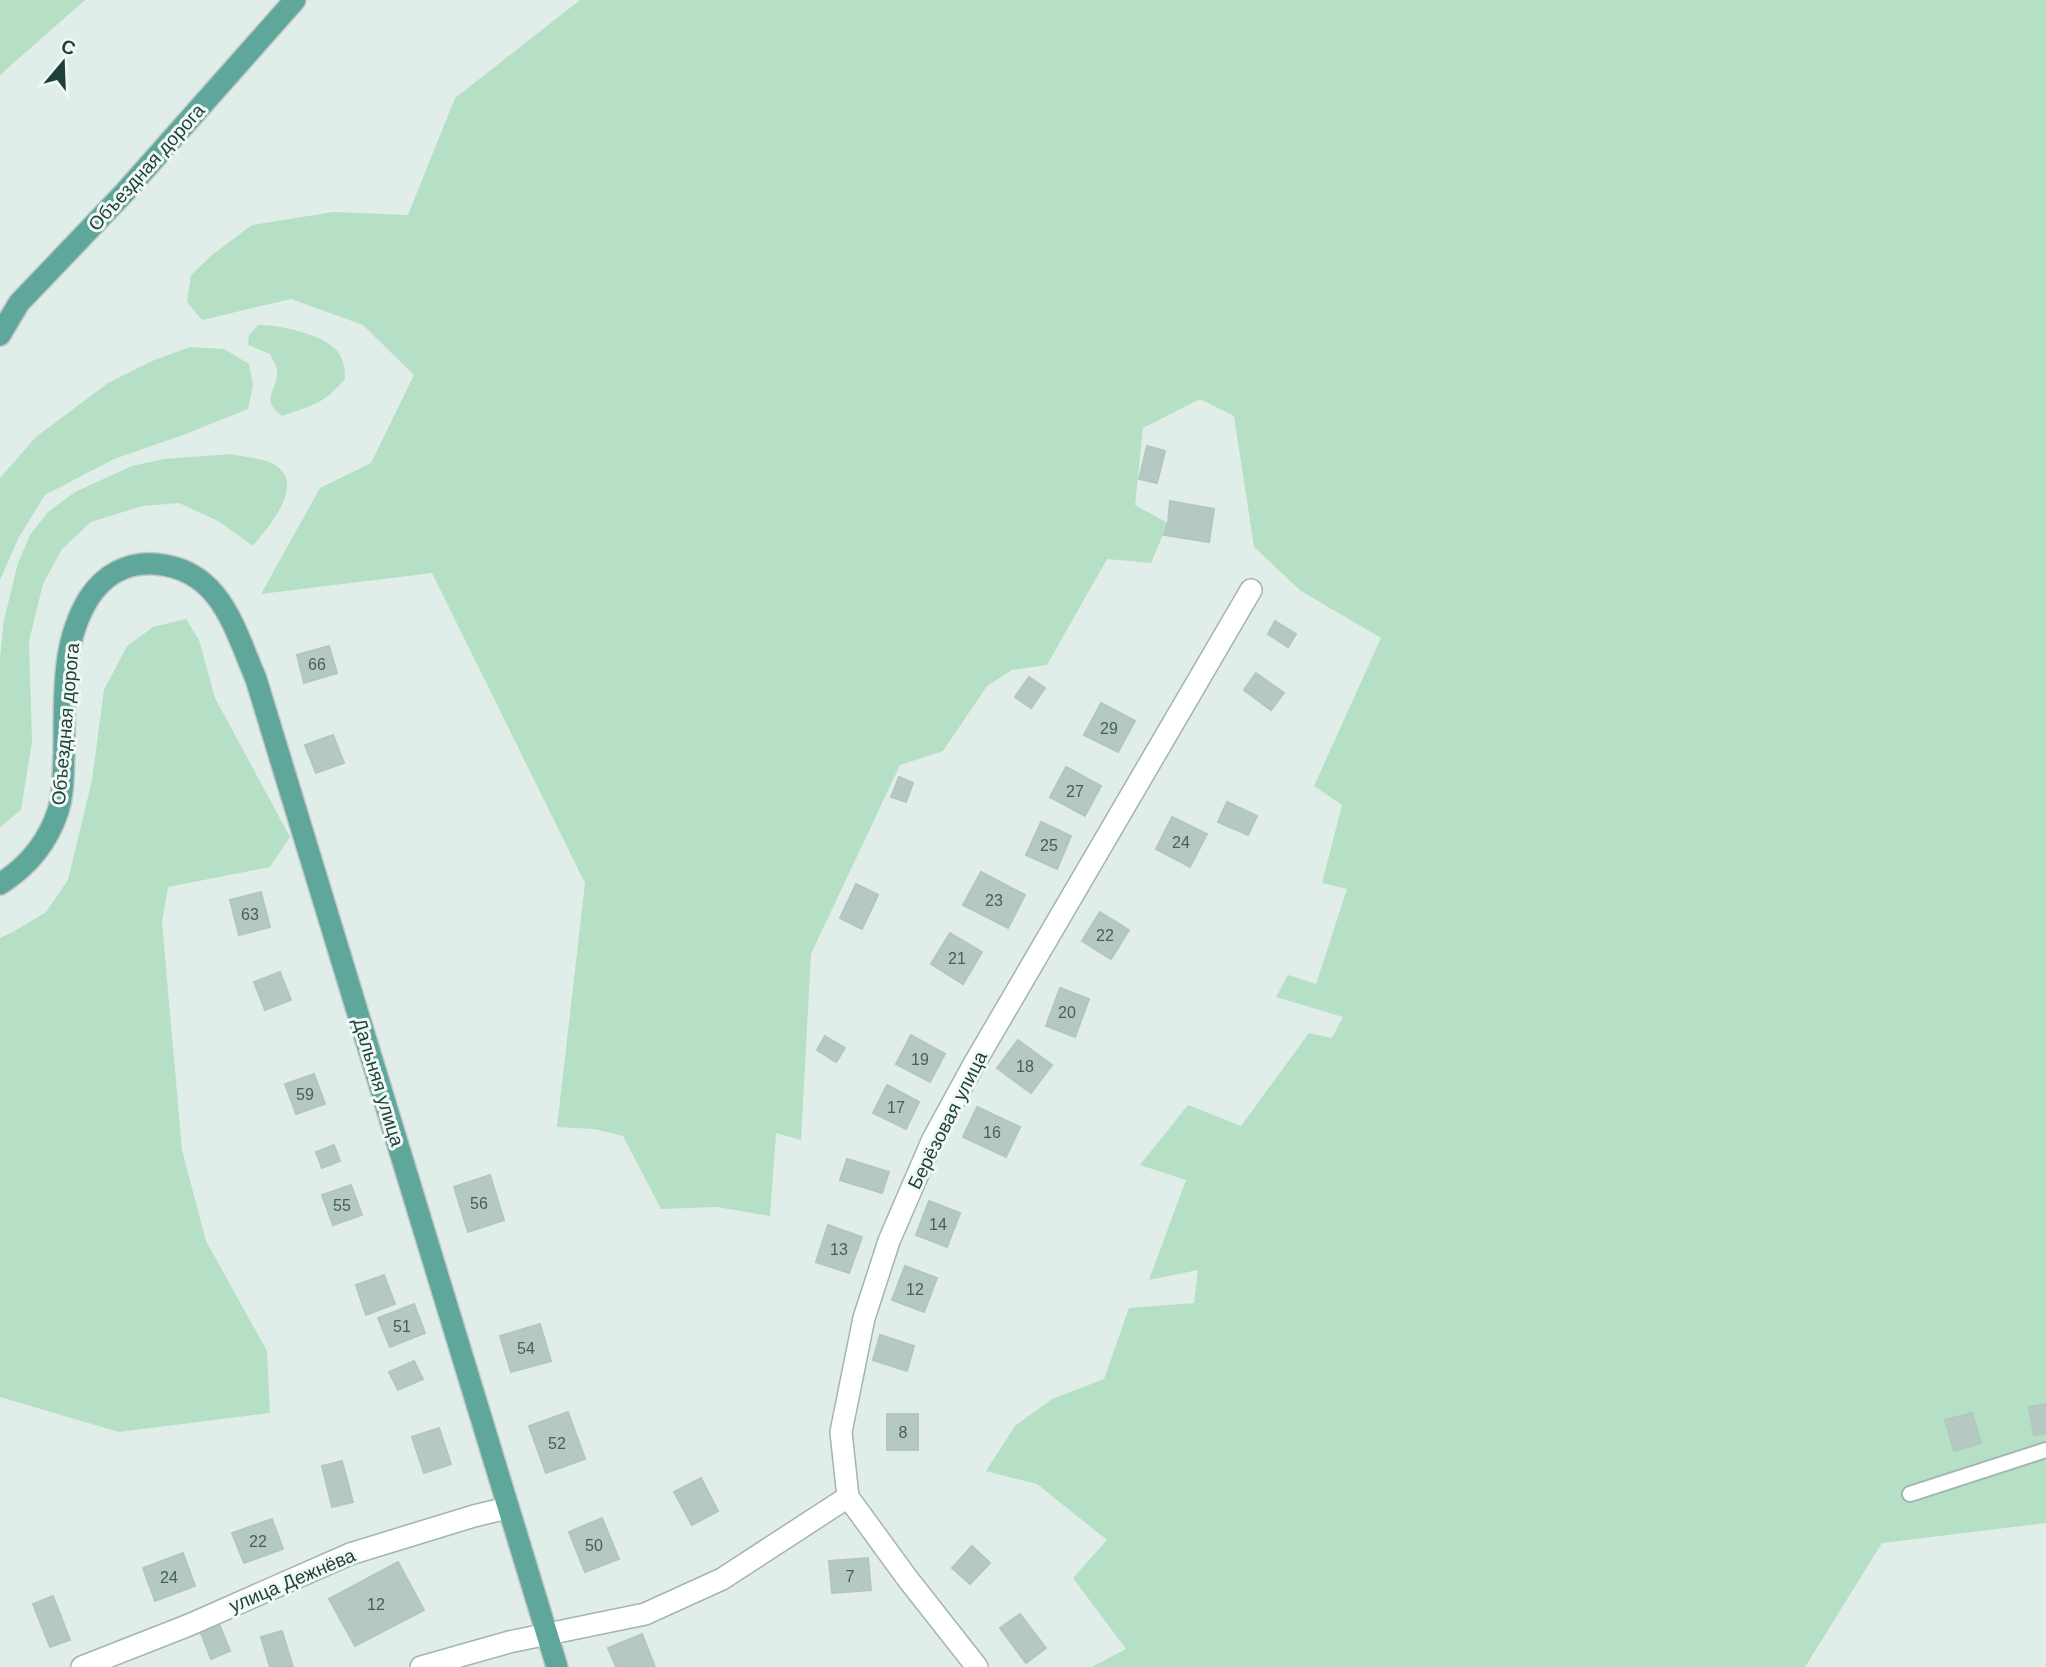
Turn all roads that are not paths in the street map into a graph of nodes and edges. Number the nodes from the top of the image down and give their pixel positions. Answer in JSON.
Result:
{"nodes":[{"id":1,"x":295,"y":0,"type":"edge"},
{"id":2,"x":0,"y":335,"type":"edge"},
{"id":3,"x":129,"y":566,"type":"joint"},
{"id":4,"x":1251,"y":590,"type":"dead end"},
{"id":5,"x":0,"y":884,"type":"edge"},
{"id":6,"x":2046,"y":1450,"type":"edge"},
{"id":7,"x":1910,"y":1494,"type":"dead end"},
{"id":8,"x":848,"y":1497,"type":"junction"},
{"id":9,"x":508,"y":1508,"type":"junction"},
{"id":10,"x":546,"y":1634,"type":"junction"},
{"id":11,"x":82,"y":1667,"type":"edge"},
{"id":12,"x":421,"y":1667,"type":"edge"},
{"id":13,"x":557,"y":1667,"type":"edge"},
{"id":14,"x":977,"y":1667,"type":"edge"}],
"edges":[{"from":1,"to":2,"type":"main road","name":"Объездная дорога"},
{"from":3,"to":5,"type":"main road","name":"Объездная дорога"},
{"from":3,"to":9,"type":"main road","name":"Дальняя улица"},
{"from":4,"to":8,"type":"street","name":"Берёзовая улица"},
{"from":6,"to":7,"type":"lane"},
{"from":8,"to":10,"type":"street"},
{"from":8,"to":14,"type":"street","name":"Берёзовая улица"},
{"from":9,"to":10,"type":"main road","name":"Дальняя улица"},
{"from":9,"to":11,"type":"street","name":"улица Дежнёва"},
{"from":10,"to":12,"type":"street"},
{"from":10,"to":13,"type":"main road","name":"Дальняя улица"}]}
